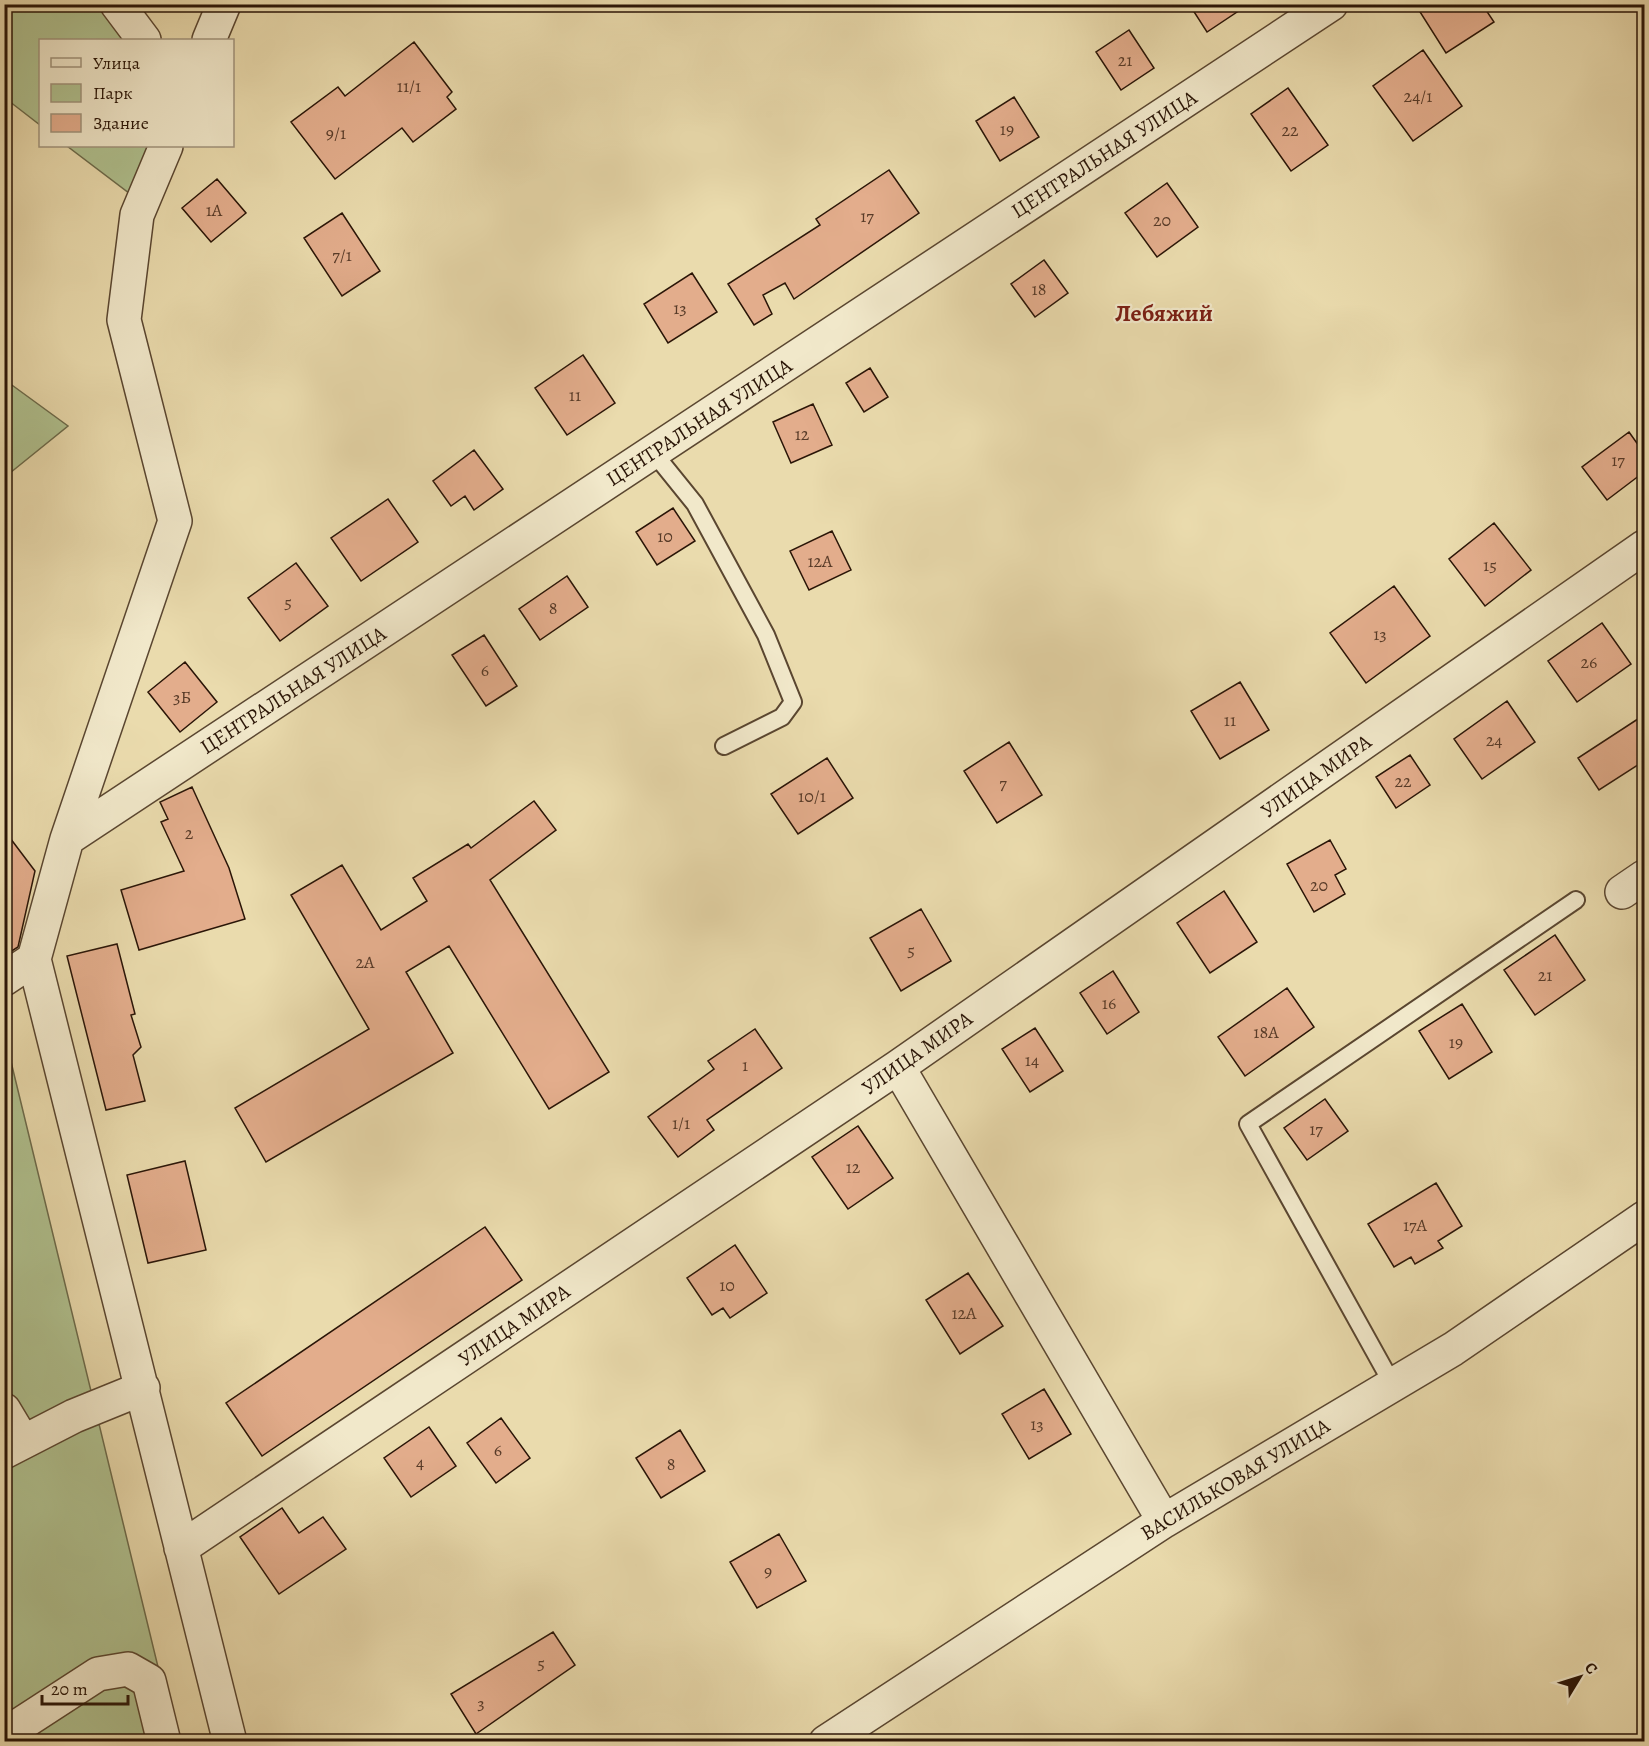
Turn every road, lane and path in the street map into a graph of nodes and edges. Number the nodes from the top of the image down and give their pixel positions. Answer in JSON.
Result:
{"nodes":[{"id":1,"x":117,"y":4,"type":"edge"},
{"id":2,"x":224,"y":4,"type":"edge"},
{"id":3,"x":1331,"y":4,"type":"edge"},
{"id":4,"x":143,"y":39,"type":"edge"},
{"id":5,"x":209,"y":39,"type":"edge"},
{"id":6,"x":166,"y":147,"type":"edge"},
{"id":7,"x":653,"y":452,"type":"junction"},
{"id":8,"x":1644,"y":547,"type":"edge"},
{"id":9,"x":724,"y":746,"type":"dead end"},
{"id":10,"x":67,"y":839,"type":"junction"},
{"id":11,"x":1576,"y":900,"type":"dead end"},
{"id":12,"x":34,"y":959,"type":"junction"},
{"id":13,"x":4,"y":980,"type":"edge"},
{"id":14,"x":898,"y":1066,"type":"junction"},
{"id":15,"x":1644,"y":1218,"type":"edge"},
{"id":16,"x":1393,"y":1385,"type":"junction"},
{"id":17,"x":143,"y":1388,"type":"junction"},
{"id":18,"x":4,"y":1410,"type":"edge"},
{"id":19,"x":13,"y":1446,"type":"edge"},
{"id":20,"x":1164,"y":1521,"type":"junction"},
{"id":21,"x":182,"y":1548,"type":"junction"},
{"id":22,"x":4,"y":1735,"type":"edge"},
{"id":23,"x":164,"y":1742,"type":"edge"},
{"id":24,"x":230,"y":1742,"type":"edge"},
{"id":25,"x":826,"y":1742,"type":"edge"}],
"edges":[{"from":1,"to":4,"type":"street"},
{"from":2,"to":5,"type":"street"},
{"from":3,"to":7,"type":"street","name":"ЦЕНТРАЛЬНАЯ УЛИЦА"},
{"from":6,"to":10,"type":"street"},
{"from":7,"to":9,"type":"lane"},
{"from":7,"to":10,"type":"street","name":"ЦЕНТРАЛЬНАЯ УЛИЦА"},
{"from":8,"to":14,"type":"street","name":"УЛИЦА МИРА"},
{"from":10,"to":12,"type":"street"},
{"from":11,"to":16,"type":"lane"},
{"from":12,"to":13,"type":"street"},
{"from":12,"to":17,"type":"street"},
{"from":14,"to":20,"type":"street"},
{"from":14,"to":21,"type":"street","name":"УЛИЦА МИРА"},
{"from":15,"to":16,"type":"street","name":"ВАСИЛЬКОВАЯ УЛИЦА"},
{"from":16,"to":20,"type":"street","name":"ВАСИЛЬКОВАЯ УЛИЦА"},
{"from":17,"to":19,"type":"street"},
{"from":17,"to":21,"type":"street"},
{"from":18,"to":19,"type":"street"},
{"from":20,"to":25,"type":"street","name":"ВАСИЛЬКОВАЯ УЛИЦА"},
{"from":21,"to":24,"type":"street"},
{"from":22,"to":23,"type":"street"}]}
